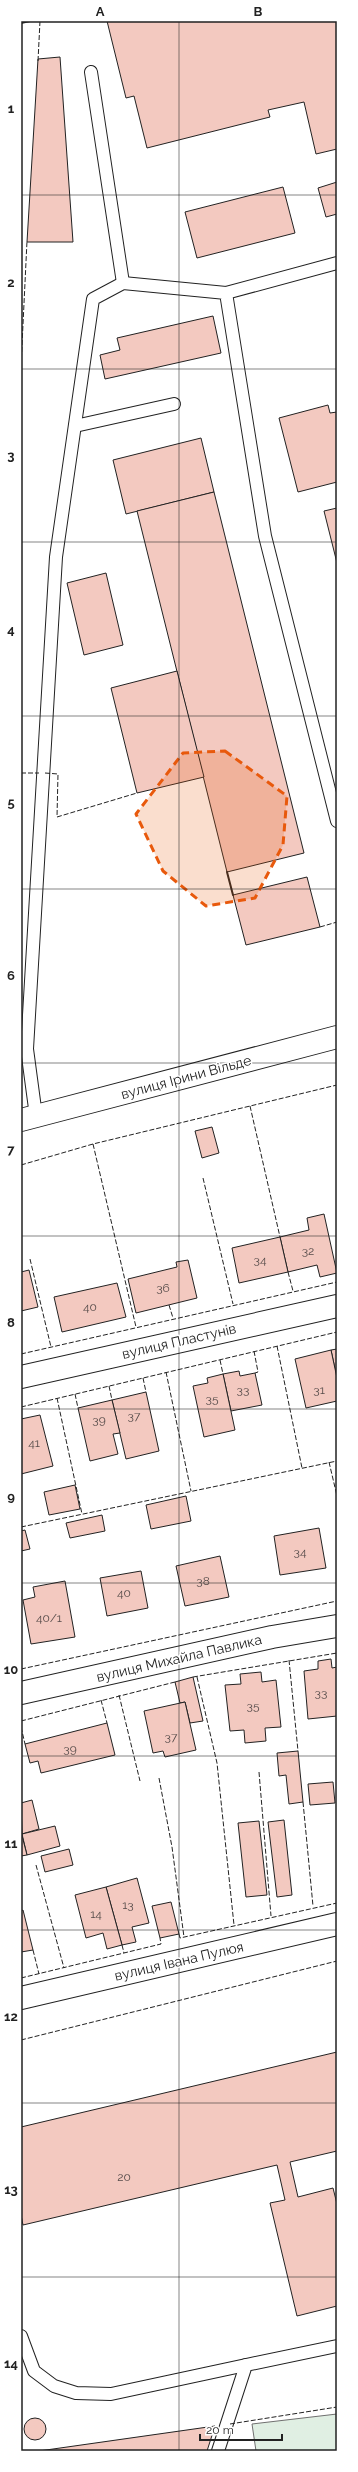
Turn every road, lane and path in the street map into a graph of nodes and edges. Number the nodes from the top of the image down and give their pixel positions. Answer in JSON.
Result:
{"nodes":[{"id":1,"x":91,"y":72,"type":"dead end"},
{"id":2,"x":337,"y":263,"type":"edge"},
{"id":3,"x":123,"y":283,"type":"junction"},
{"id":4,"x":226,"y":293,"type":"junction"},
{"id":5,"x":174,"y":404,"type":"dead end"},
{"id":6,"x":75,"y":426,"type":"junction"},
{"id":7,"x":337,"y":821,"type":"edge"},
{"id":8,"x":21,"y":1036,"type":"edge"},
{"id":9,"x":337,"y":1038,"type":"edge"},
{"id":10,"x":27,"y":1049,"type":"junction"},
{"id":11,"x":28,"y":1118,"type":"edge"},
{"id":12,"x":337,"y":1306,"type":"edge"},
{"id":13,"x":21,"y":1377,"type":"edge"},
{"id":14,"x":337,"y":1626,"type":"edge"},
{"id":15,"x":21,"y":1693,"type":"edge"},
{"id":16,"x":337,"y":1924,"type":"edge"},
{"id":17,"x":21,"y":1998,"type":"edge"},
{"id":18,"x":21,"y":2336,"type":"edge"},
{"id":19,"x":337,"y":2346,"type":"edge"},
{"id":20,"x":246,"y":2365,"type":"junction"},
{"id":21,"x":218,"y":2451,"type":"edge"}],
"edges":[{"from":1,"to":3,"type":"lane"},
{"from":2,"to":4,"type":"lane"},
{"from":3,"to":4,"type":"lane"},
{"from":3,"to":6,"type":"lane"},
{"from":4,"to":7,"type":"lane"},
{"from":5,"to":6,"type":"lane"},
{"from":6,"to":10,"type":"lane"},
{"from":8,"to":10,"type":"lane","name":"вулиця Ірини Вільде"},
{"from":9,"to":11,"type":"street","name":"вулиця Ірини Вільде"},
{"from":10,"to":11,"type":"lane","name":"вулиця Ірини Вільде"},
{"from":12,"to":13,"type":"street","name":"вулиця Пластунів"},
{"from":14,"to":15,"type":"street","name":"вулиця Михайла Павлика"},
{"from":16,"to":17,"type":"street","name":"вулиця Івана Пулюя"},
{"from":18,"to":20,"type":"lane"},
{"from":19,"to":20,"type":"lane"},
{"from":20,"to":21,"type":"lane"}]}
